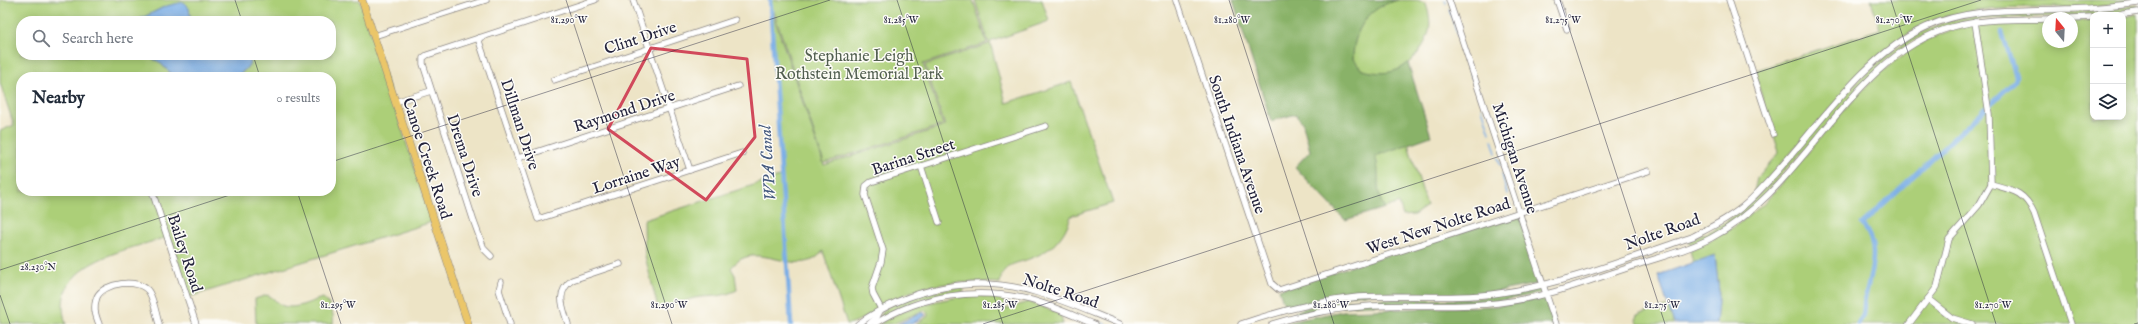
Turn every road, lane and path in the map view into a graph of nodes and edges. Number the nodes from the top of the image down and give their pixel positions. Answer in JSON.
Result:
{"nodes":[{"id":1,"x":362,"y":0,"type":"edge"},
{"id":2,"x":486,"y":0,"type":"edge"},
{"id":3,"x":595,"y":0,"type":"edge"},
{"id":4,"x":633,"y":0,"type":"edge"},
{"id":5,"x":1177,"y":0,"type":"edge"},
{"id":6,"x":1449,"y":0,"type":"edge"},
{"id":7,"x":1558,"y":0,"type":"edge"},
{"id":8,"x":1729,"y":0,"type":"edge"},
{"id":9,"x":2138,"y":3,"type":"edge"},
{"id":10,"x":2138,"y":12,"type":"edge"},
{"id":11,"x":2126,"y":14,"type":"edge"},
{"id":12,"x":2090,"y":17,"type":"edge"},
{"id":13,"x":2078,"y":18,"type":"edge"},
{"id":14,"x":2042,"y":19,"type":"edge"},
{"id":15,"x":735,"y":20,"type":"dead end"},
{"id":16,"x":1975,"y":22,"type":"junction"},
{"id":17,"x":1567,"y":29,"type":"dead end"},
{"id":18,"x":374,"y":36,"type":"junction"},
{"id":19,"x":478,"y":38,"type":"junction"},
{"id":20,"x":648,"y":48,"type":"junction"},
{"id":21,"x":554,"y":80,"type":"dead end"},
{"id":22,"x":738,"y":86,"type":"dead end"},
{"id":23,"x":431,"y":91,"type":"junction"},
{"id":24,"x":395,"y":102,"type":"junction"},
{"id":25,"x":669,"y":109,"type":"junction"},
{"id":26,"x":1046,"y":126,"type":"dead end"},
{"id":27,"x":1772,"y":134,"type":"dead end"},
{"id":28,"x":742,"y":153,"type":"dead end"},
{"id":29,"x":518,"y":158,"type":"junction"},
{"id":30,"x":921,"y":166,"type":"junction"},
{"id":31,"x":690,"y":170,"type":"junction"},
{"id":32,"x":1648,"y":171,"type":"dead end"},
{"id":33,"x":1991,"y":184,"type":"junction"},
{"id":34,"x":154,"y":196,"type":"edge"},
{"id":35,"x":1520,"y":212,"type":"junction"},
{"id":36,"x":538,"y":219,"type":"joint"},
{"id":37,"x":939,"y":222,"type":"dead end"},
{"id":38,"x":491,"y":256,"type":"dead end"},
{"id":39,"x":620,"y":264,"type":"dead end"},
{"id":40,"x":501,"y":282,"type":"dead end"},
{"id":41,"x":1543,"y":285,"type":"junction"},
{"id":42,"x":1282,"y":289,"type":"joint"},
{"id":43,"x":1546,"y":295,"type":"junction"},
{"id":44,"x":1928,"y":299,"type":"junction"},
{"id":45,"x":1299,"y":306,"type":"junction"},
{"id":46,"x":881,"y":309,"type":"junction"},
{"id":47,"x":1285,"y":322,"type":"edge"},
{"id":48,"x":98,"y":324,"type":"edge"},
{"id":49,"x":159,"y":324,"type":"edge"},
{"id":50,"x":196,"y":324,"type":"edge"},
{"id":51,"x":468,"y":324,"type":"edge"},
{"id":52,"x":510,"y":324,"type":"edge"},
{"id":53,"x":568,"y":324,"type":"edge"},
{"id":54,"x":858,"y":324,"type":"edge"},
{"id":55,"x":869,"y":324,"type":"edge"},
{"id":56,"x":875,"y":324,"type":"edge"},
{"id":57,"x":1094,"y":324,"type":"edge"},
{"id":58,"x":1120,"y":324,"type":"edge"},
{"id":59,"x":1241,"y":324,"type":"edge"},
{"id":60,"x":1272,"y":324,"type":"edge"},
{"id":61,"x":1556,"y":324,"type":"edge"},
{"id":62,"x":1909,"y":324,"type":"edge"},
{"id":63,"x":1972,"y":324,"type":"edge"},
{"id":64,"x":2071,"y":324,"type":"edge"}],
"edges":[{"from":1,"to":18,"type":"main road","name":"Canoe Creek Road"},
{"from":2,"to":18,"type":"street"},
{"from":3,"to":19,"type":"street"},
{"from":4,"to":20,"type":"street"},
{"from":5,"to":42,"type":"street","name":"South Indiana Avenue"},
{"from":6,"to":35,"type":"street","name":"Michigan Avenue"},
{"from":7,"to":17,"type":"street"},
{"from":8,"to":27,"type":"street"},
{"from":9,"to":41,"type":"street","name":"Nolte Road"},
{"from":10,"to":11,"type":"street"},
{"from":12,"to":13,"type":"street"},
{"from":14,"to":16,"type":"street","name":"Nolte Road"},
{"from":15,"to":20,"type":"street","name":"Clint Drive"},
{"from":16,"to":33,"type":"street"},
{"from":16,"to":43,"type":"street","name":"Nolte Road"},
{"from":18,"to":24,"type":"main road","name":"Canoe Creek Road"},
{"from":19,"to":23,"type":"street","name":"Drema Drive"},
{"from":19,"to":29,"type":"street","name":"Dillman Drive"},
{"from":20,"to":21,"type":"street","name":"Clint Drive"},
{"from":20,"to":25,"type":"street"},
{"from":22,"to":25,"type":"street","name":"Raymond Drive"},
{"from":23,"to":24,"type":"street"},
{"from":23,"to":38,"type":"street","name":"Drema Drive"},
{"from":24,"to":51,"type":"main road","name":"Canoe Creek Road"},
{"from":25,"to":29,"type":"street","name":"Raymond Drive"},
{"from":25,"to":31,"type":"street"},
{"from":26,"to":30,"type":"street","name":"Barina Street"},
{"from":28,"to":31,"type":"street","name":"Lorraine Way"},
{"from":29,"to":36,"type":"street","name":"Dillman Drive"},
{"from":30,"to":37,"type":"street"},
{"from":30,"to":46,"type":"street","name":"Barina Street"},
{"from":31,"to":36,"type":"street","name":"Lorraine Way"},
{"from":32,"to":35,"type":"street","name":"West New Nolte Road"},
{"from":33,"to":44,"type":"street"},
{"from":33,"to":64,"type":"street"},
{"from":34,"to":50,"type":"street","name":"Bailey Road"},
{"from":35,"to":41,"type":"street","name":"Michigan Avenue"},
{"from":35,"to":42,"type":"street","name":"West New Nolte Road"},
{"from":39,"to":53,"type":"street"},
{"from":40,"to":52,"type":"street"},
{"from":41,"to":43,"type":"street","name":"Michigan Avenue"},
{"from":41,"to":45,"type":"street","name":"Nolte Road"},
{"from":43,"to":47,"type":"street","name":"Nolte Road"},
{"from":43,"to":61,"type":"street","name":"Michigan Avenue"},
{"from":44,"to":62,"type":"street"},
{"from":44,"to":63,"type":"street"},
{"from":45,"to":47,"type":"street"},
{"from":45,"to":59,"type":"street","name":"Nolte Road"},
{"from":46,"to":54,"type":"street","name":"Nolte Road"},
{"from":46,"to":55,"type":"street"},
{"from":46,"to":58,"type":"street","name":"Nolte Road"},
{"from":47,"to":60,"type":"street","name":"Nolte Road"},
{"from":48,"to":49,"type":"street"},
{"from":56,"to":57,"type":"street","name":"Nolte Road"}]}
